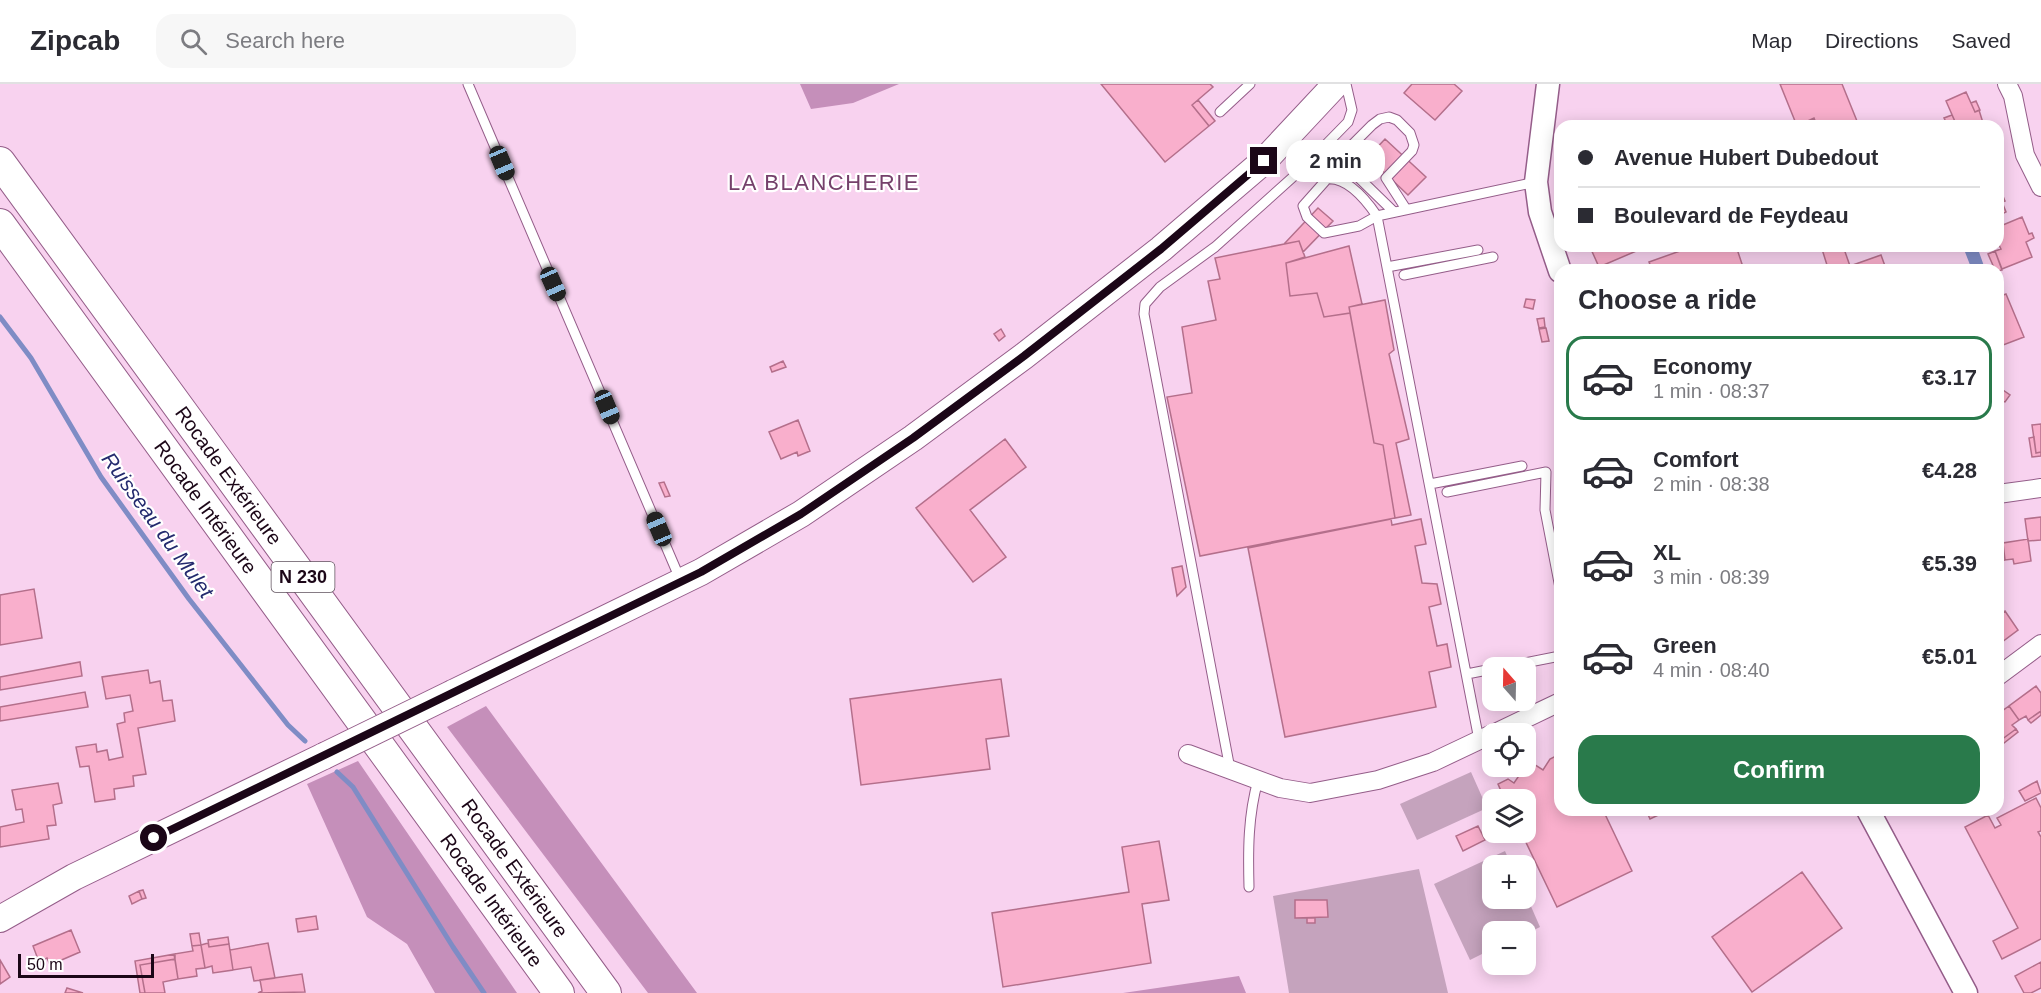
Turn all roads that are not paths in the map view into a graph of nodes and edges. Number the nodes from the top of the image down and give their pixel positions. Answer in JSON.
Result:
{"nodes":[{"id":1,"x":468,"y":84,"type":"edge"},
{"id":2,"x":1250,"y":84,"type":"edge"},
{"id":3,"x":1336,"y":84,"type":"edge"},
{"id":4,"x":1346,"y":84,"type":"edge"},
{"id":5,"x":1548,"y":84,"type":"edge"},
{"id":6,"x":2012,"y":86,"type":"edge"},
{"id":7,"x":1220,"y":112,"type":"dead end"},
{"id":8,"x":1347,"y":158,"type":"junction"},
{"id":9,"x":0,"y":162,"type":"edge"},
{"id":10,"x":1326,"y":179,"type":"junction"},
{"id":11,"x":1536,"y":182,"type":"junction"},
{"id":12,"x":2041,"y":188,"type":"edge"},
{"id":13,"x":1406,"y":209,"type":"junction"},
{"id":14,"x":1394,"y":212,"type":"junction"},
{"id":15,"x":1377,"y":216,"type":"junction"},
{"id":16,"x":0,"y":224,"type":"edge"},
{"id":17,"x":1554,"y":240,"type":"edge"},
{"id":18,"x":1478,"y":250,"type":"dead end"},
{"id":19,"x":1493,"y":257,"type":"dead end"},
{"id":20,"x":1387,"y":267,"type":"junction"},
{"id":21,"x":1404,"y":275,"type":"dead end"},
{"id":22,"x":1521,"y":466,"type":"dead end"},
{"id":23,"x":1430,"y":484,"type":"junction"},
{"id":24,"x":2041,"y":488,"type":"edge"},
{"id":25,"x":1447,"y":492,"type":"dead end"},
{"id":26,"x":2004,"y":493,"type":"edge"},
{"id":27,"x":1554,"y":557,"type":"edge"},
{"id":28,"x":681,"y":582,"type":"junction"},
{"id":29,"x":2041,"y":644,"type":"edge"},
{"id":30,"x":1554,"y":657,"type":"edge"},
{"id":31,"x":1536,"y":661,"type":"edge"},
{"id":32,"x":1482,"y":671,"type":"edge"},
{"id":33,"x":2004,"y":672,"type":"edge"},
{"id":34,"x":1467,"y":674,"type":"junction"},
{"id":35,"x":1554,"y":705,"type":"edge"},
{"id":36,"x":1484,"y":723,"type":"edge"},
{"id":37,"x":1516,"y":723,"type":"edge"},
{"id":38,"x":1482,"y":739,"type":"edge"},
{"id":39,"x":1188,"y":754,"type":"dead end"},
{"id":40,"x":1230,"y":771,"type":"junction"},
{"id":41,"x":1258,"y":780,"type":"junction"},
{"id":42,"x":1871,"y":816,"type":"edge"},
{"id":43,"x":1249,"y":887,"type":"dead end"},
{"id":44,"x":0,"y":919,"type":"edge"},
{"id":45,"x":559,"y":993,"type":"edge"},
{"id":46,"x":606,"y":993,"type":"edge"},
{"id":47,"x":1966,"y":993,"type":"edge"}],
"edges":[{"from":1,"to":28,"type":"lane"},
{"from":2,"to":7,"type":"lane"},
{"from":3,"to":28,"type":"main road"},
{"from":4,"to":40,"type":"lane"},
{"from":5,"to":11,"type":"street"},
{"from":6,"to":12,"type":"street"},
{"from":8,"to":10,"type":"lane"},
{"from":8,"to":13,"type":"lane"},
{"from":8,"to":14,"type":"lane"},
{"from":9,"to":46,"type":"highway","name":"Rocade Extérieure","number":"N 230"},
{"from":10,"to":15,"type":"lane"},
{"from":10,"to":15,"type":"lane"},
{"from":11,"to":13,"type":"lane"},
{"from":11,"to":17,"type":"street"},
{"from":13,"to":14,"type":"lane"},
{"from":14,"to":15,"type":"lane"},
{"from":15,"to":20,"type":"lane"},
{"from":16,"to":45,"type":"highway","name":"Rocade Intérieure","number":"N 230"},
{"from":18,"to":20,"type":"lane"},
{"from":19,"to":21,"type":"lane"},
{"from":20,"to":23,"type":"lane"},
{"from":22,"to":23,"type":"lane"},
{"from":23,"to":34,"type":"lane"},
{"from":24,"to":26,"type":"street"},
{"from":25,"to":27,"type":"lane"},
{"from":28,"to":44,"type":"main road","bridge":true},
{"from":29,"to":33,"type":"street"},
{"from":30,"to":31,"type":"lane"},
{"from":32,"to":34,"type":"lane"},
{"from":34,"to":36,"type":"lane"},
{"from":35,"to":37,"type":"street"},
{"from":38,"to":41,"type":"street"},
{"from":39,"to":40,"type":"street"},
{"from":40,"to":41,"type":"street"},
{"from":41,"to":43,"type":"lane"},
{"from":42,"to":47,"type":"street"}]}
